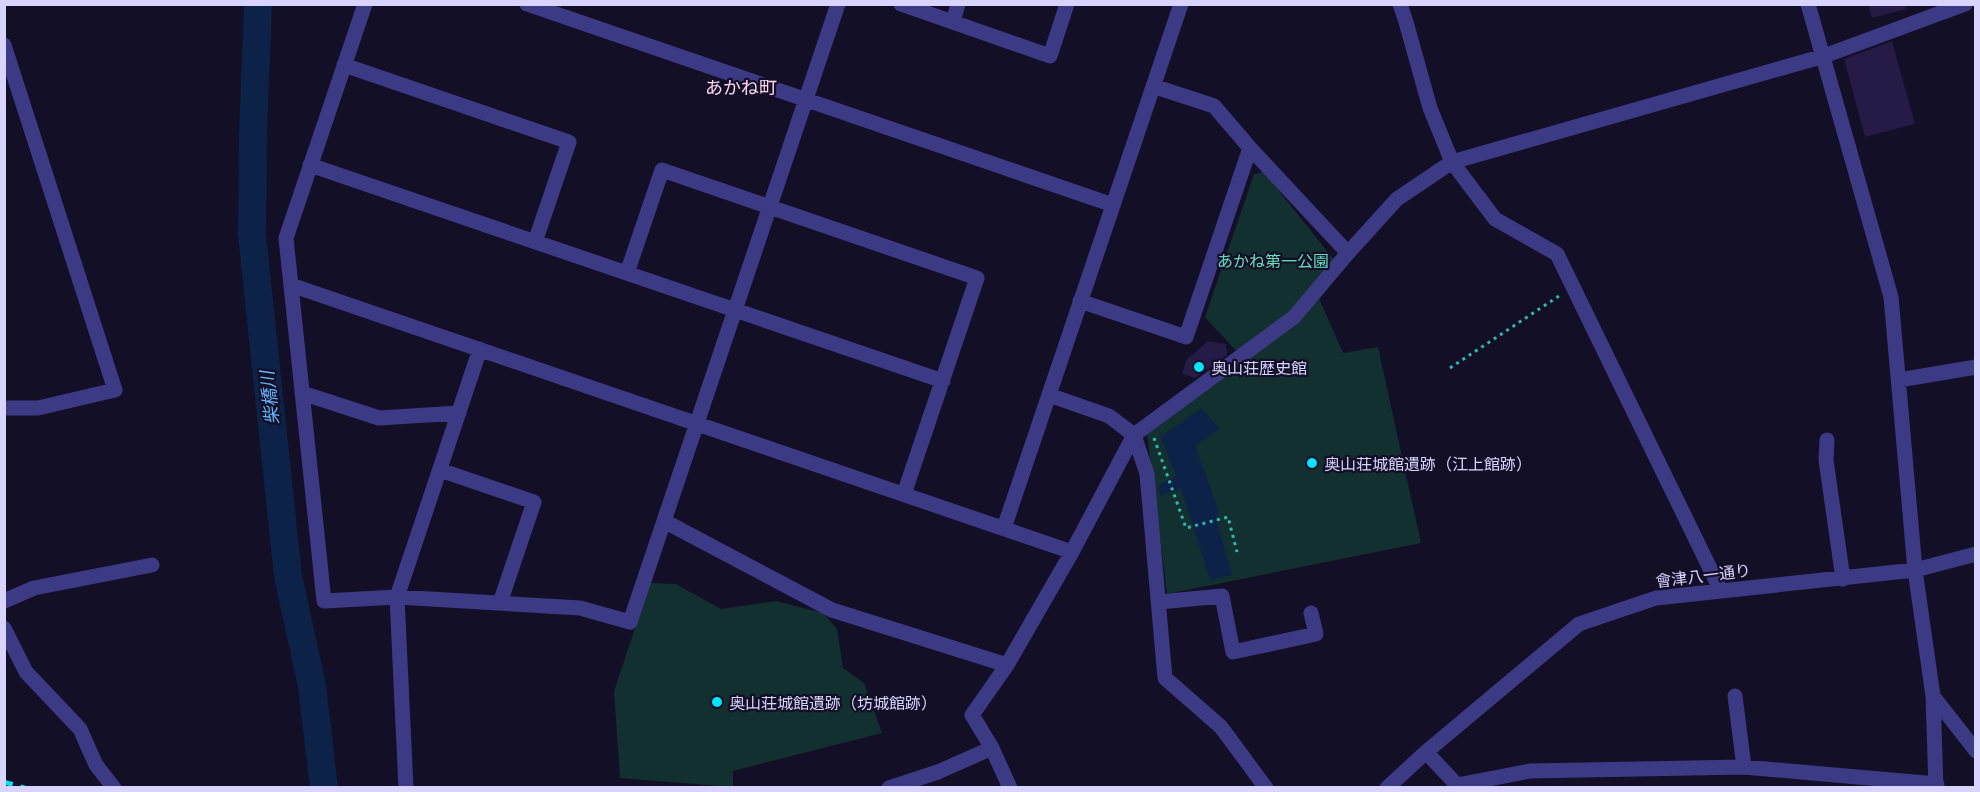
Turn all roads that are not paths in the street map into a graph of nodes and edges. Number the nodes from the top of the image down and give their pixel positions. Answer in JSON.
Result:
{"nodes":[{"id":1,"x":365,"y":4,"type":"edge"},
{"id":2,"x":527,"y":4,"type":"edge"},
{"id":3,"x":838,"y":4,"type":"edge"},
{"id":4,"x":901,"y":4,"type":"edge"},
{"id":5,"x":958,"y":4,"type":"edge"},
{"id":6,"x":1067,"y":4,"type":"edge"},
{"id":7,"x":1181,"y":4,"type":"edge"},
{"id":8,"x":1400,"y":4,"type":"edge"},
{"id":9,"x":1808,"y":4,"type":"edge"},
{"id":10,"x":1965,"y":4,"type":"edge"},
{"id":11,"x":952,"y":22,"type":"junction"},
{"id":12,"x":4,"y":45,"type":"edge"},
{"id":13,"x":1824,"y":56,"type":"junction"},
{"id":14,"x":344,"y":65,"type":"junction"},
{"id":15,"x":1153,"y":86,"type":"junction"},
{"id":16,"x":806,"y":100,"type":"junction"},
{"id":17,"x":1250,"y":148,"type":"junction"},
{"id":18,"x":1452,"y":162,"type":"junction"},
{"id":19,"x":310,"y":165,"type":"junction"},
{"id":20,"x":1113,"y":205,"type":"junction"},
{"id":21,"x":770,"y":207,"type":"junction"},
{"id":22,"x":535,"y":242,"type":"junction"},
{"id":23,"x":1348,"y":253,"type":"junction"},
{"id":24,"x":627,"y":273,"type":"junction"},
{"id":25,"x":291,"y":285,"type":"junction"},
{"id":26,"x":1080,"y":301,"type":"junction"},
{"id":27,"x":735,"y":310,"type":"junction"},
{"id":28,"x":480,"y":349,"type":"junction"},
{"id":29,"x":1976,"y":367,"type":"edge"},
{"id":30,"x":1899,"y":380,"type":"junction"},
{"id":31,"x":943,"y":381,"type":"junction"},
{"id":32,"x":302,"y":393,"type":"junction"},
{"id":33,"x":1049,"y":395,"type":"junction"},
{"id":34,"x":4,"y":408,"type":"edge"},
{"id":35,"x":459,"y":412,"type":"junction"},
{"id":36,"x":697,"y":424,"type":"junction"},
{"id":37,"x":1134,"y":435,"type":"junction"},
{"id":38,"x":1827,"y":440,"type":"dead end"},
{"id":39,"x":440,"y":470,"type":"junction"},
{"id":40,"x":904,"y":494,"type":"junction"},
{"id":41,"x":664,"y":521,"type":"junction"},
{"id":42,"x":1004,"y":528,"type":"junction"},
{"id":43,"x":1072,"y":552,"type":"junction"},
{"id":44,"x":1976,"y":554,"type":"edge"},
{"id":45,"x":152,"y":564,"type":"dead end"},
{"id":46,"x":1916,"y":570,"type":"junction"},
{"id":47,"x":1843,"y":579,"type":"junction"},
{"id":48,"x":1721,"y":591,"type":"junction"},
{"id":49,"x":397,"y":597,"type":"junction"},
{"id":50,"x":4,"y":601,"type":"edge"},
{"id":51,"x":500,"y":603,"type":"junction"},
{"id":52,"x":1159,"y":603,"type":"junction"},
{"id":53,"x":1311,"y":613,"type":"dead end"},
{"id":54,"x":4,"y":628,"type":"edge"},
{"id":55,"x":1007,"y":665,"type":"junction"},
{"id":56,"x":1735,"y":696,"type":"dead end"},
{"id":57,"x":1933,"y":696,"type":"junction"},
{"id":58,"x":992,"y":748,"type":"junction"},
{"id":59,"x":1976,"y":751,"type":"edge"},
{"id":60,"x":1426,"y":752,"type":"junction"},
{"id":61,"x":1744,"y":767,"type":"junction"},
{"id":62,"x":1870,"y":783,"type":"edge"},
{"id":63,"x":1936,"y":786,"type":"edge"},
{"id":64,"x":114,"y":788,"type":"edge"},
{"id":65,"x":406,"y":788,"type":"edge"},
{"id":66,"x":889,"y":788,"type":"edge"},
{"id":67,"x":1010,"y":788,"type":"edge"},
{"id":68,"x":1266,"y":788,"type":"edge"},
{"id":69,"x":1388,"y":788,"type":"edge"}],
"edges":[{"from":1,"to":14,"type":"street"},
{"from":2,"to":16,"type":"street"},
{"from":3,"to":16,"type":"street"},
{"from":4,"to":11,"type":"street"},
{"from":5,"to":11,"type":"street"},
{"from":6,"to":11,"type":"street"},
{"from":7,"to":15,"type":"street"},
{"from":8,"to":18,"type":"street"},
{"from":9,"to":13,"type":"street"},
{"from":10,"to":13,"type":"street"},
{"from":12,"to":34,"type":"street"},
{"from":13,"to":18,"type":"street"},
{"from":13,"to":30,"type":"street"},
{"from":14,"to":19,"type":"street"},
{"from":14,"to":22,"type":"street"},
{"from":15,"to":17,"type":"street"},
{"from":15,"to":20,"type":"street"},
{"from":16,"to":20,"type":"street"},
{"from":16,"to":21,"type":"street"},
{"from":17,"to":23,"type":"street"},
{"from":17,"to":26,"type":"street"},
{"from":18,"to":23,"type":"street"},
{"from":18,"to":48,"type":"street"},
{"from":19,"to":22,"type":"street"},
{"from":19,"to":25,"type":"street"},
{"from":20,"to":26,"type":"street"},
{"from":21,"to":24,"type":"street"},
{"from":21,"to":27,"type":"street"},
{"from":21,"to":31,"type":"street"},
{"from":22,"to":24,"type":"street"},
{"from":23,"to":37,"type":"street"},
{"from":24,"to":27,"type":"street"},
{"from":25,"to":28,"type":"street"},
{"from":25,"to":32,"type":"street"},
{"from":26,"to":33,"type":"street"},
{"from":27,"to":31,"type":"street"},
{"from":27,"to":36,"type":"street"},
{"from":28,"to":35,"type":"street"},
{"from":28,"to":36,"type":"street"},
{"from":29,"to":30,"type":"street"},
{"from":30,"to":46,"type":"street"},
{"from":31,"to":40,"type":"street"},
{"from":32,"to":35,"type":"street"},
{"from":32,"to":49,"type":"street"},
{"from":33,"to":37,"type":"street"},
{"from":33,"to":42,"type":"street"},
{"from":35,"to":39,"type":"street"},
{"from":36,"to":40,"type":"street"},
{"from":36,"to":41,"type":"street"},
{"from":37,"to":43,"type":"street"},
{"from":37,"to":52,"type":"street"},
{"from":38,"to":47,"type":"street"},
{"from":39,"to":49,"type":"street"},
{"from":39,"to":51,"type":"street"},
{"from":40,"to":42,"type":"street"},
{"from":41,"to":51,"type":"street"},
{"from":41,"to":55,"type":"street"},
{"from":42,"to":43,"type":"street"},
{"from":43,"to":55,"type":"street"},
{"from":44,"to":46,"type":"street","name":"會津八一通り"},
{"from":45,"to":50,"type":"street"},
{"from":46,"to":47,"type":"street","name":"會津八一通り"},
{"from":46,"to":57,"type":"street"},
{"from":47,"to":48,"type":"street","name":"會津八一通り"},
{"from":48,"to":60,"type":"street","name":"會津八一通り"},
{"from":49,"to":51,"type":"street"},
{"from":49,"to":65,"type":"street"},
{"from":52,"to":53,"type":"street"},
{"from":52,"to":68,"type":"street"},
{"from":54,"to":64,"type":"street"},
{"from":55,"to":58,"type":"street"},
{"from":56,"to":61,"type":"street"},
{"from":57,"to":59,"type":"street"},
{"from":57,"to":63,"type":"street"},
{"from":58,"to":66,"type":"street"},
{"from":58,"to":67,"type":"street"},
{"from":60,"to":61,"type":"street"},
{"from":60,"to":69,"type":"street","name":"會津八一通り"},
{"from":61,"to":62,"type":"street"},
{"from":62,"to":63,"type":"street"}]}
